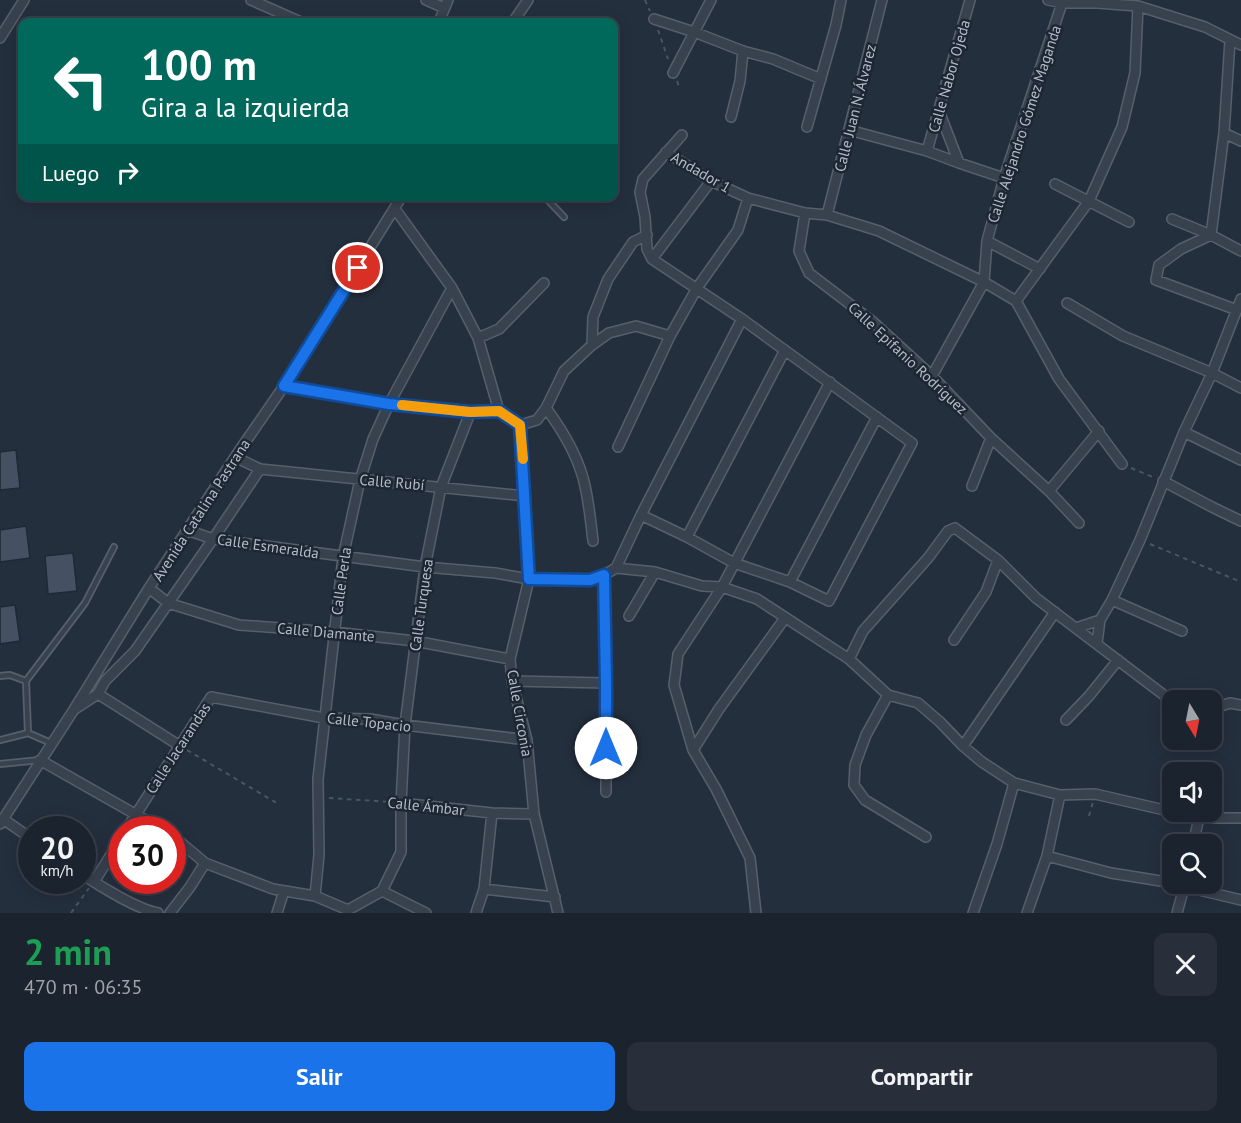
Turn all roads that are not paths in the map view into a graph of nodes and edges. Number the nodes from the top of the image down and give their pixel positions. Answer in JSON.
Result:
{"nodes":[{"id":1,"x":24,"y":0,"type":"edge"},
{"id":2,"x":251,"y":0,"type":"edge"},
{"id":3,"x":426,"y":0,"type":"edge"},
{"id":4,"x":528,"y":0,"type":"edge"},
{"id":5,"x":711,"y":0,"type":"edge"},
{"id":6,"x":840,"y":0,"type":"edge"},
{"id":7,"x":882,"y":0,"type":"edge"},
{"id":8,"x":970,"y":0,"type":"edge"},
{"id":9,"x":1048,"y":0,"type":"edge"},
{"id":10,"x":1062,"y":3,"type":"junction"},
{"id":11,"x":446,"y":4,"type":"edge"},
{"id":12,"x":1138,"y":6,"type":"junction"},
{"id":13,"x":292,"y":18,"type":"edge"},
{"id":14,"x":441,"y":18,"type":"edge"},
{"id":15,"x":516,"y":18,"type":"edge"},
{"id":16,"x":654,"y":19,"type":"dead end"},
{"id":17,"x":694,"y":32,"type":"junction"},
{"id":18,"x":0,"y":38,"type":"edge"},
{"id":19,"x":1230,"y":40,"type":"junction"},
{"id":20,"x":1241,"y":45,"type":"edge"},
{"id":21,"x":743,"y":51,"type":"junction"},
{"id":22,"x":674,"y":73,"type":"dead end"},
{"id":23,"x":821,"y":79,"type":"junction"},
{"id":24,"x":939,"y":111,"type":"junction"},
{"id":25,"x":730,"y":117,"type":"dead end"},
{"id":26,"x":807,"y":127,"type":"dead end"},
{"id":27,"x":849,"y":130,"type":"junction"},
{"id":28,"x":1224,"y":133,"type":"junction"},
{"id":29,"x":682,"y":135,"type":"dead end"},
{"id":30,"x":1241,"y":141,"type":"edge"},
{"id":31,"x":927,"y":151,"type":"junction"},
{"id":32,"x":666,"y":152,"type":"junction"},
{"id":33,"x":959,"y":163,"type":"junction"},
{"id":34,"x":1004,"y":178,"type":"junction"},
{"id":35,"x":711,"y":181,"type":"junction"},
{"id":36,"x":1055,"y":184,"type":"dead end"},
{"id":37,"x":748,"y":198,"type":"junction"},
{"id":38,"x":399,"y":201,"type":"edge"},
{"id":39,"x":549,"y":201,"type":"edge"},
{"id":40,"x":1089,"y":201,"type":"junction"},
{"id":41,"x":395,"y":209,"type":"junction"},
{"id":42,"x":805,"y":213,"type":"junction"},
{"id":43,"x":827,"y":215,"type":"junction"},
{"id":44,"x":564,"y":217,"type":"dead end"},
{"id":45,"x":1172,"y":219,"type":"dead end"},
{"id":46,"x":1129,"y":222,"type":"dead end"},
{"id":47,"x":646,"y":235,"type":"junction"},
{"id":48,"x":1211,"y":235,"type":"junction"},
{"id":49,"x":987,"y":241,"type":"junction"},
{"id":50,"x":1241,"y":251,"type":"edge"},
{"id":51,"x":652,"y":259,"type":"junction"},
{"id":52,"x":1040,"y":269,"type":"junction"},
{"id":53,"x":984,"y":282,"type":"junction"},
{"id":54,"x":544,"y":283,"type":"dead end"},
{"id":55,"x":452,"y":288,"type":"junction"},
{"id":56,"x":697,"y":288,"type":"junction"},
{"id":57,"x":1241,"y":299,"type":"edge"},
{"id":58,"x":1016,"y":301,"type":"junction"},
{"id":59,"x":1067,"y":303,"type":"dead end"},
{"id":60,"x":1237,"y":310,"type":"junction"},
{"id":61,"x":742,"y":319,"type":"junction"},
{"id":62,"x":670,"y":336,"type":"junction"},
{"id":63,"x":478,"y":338,"type":"junction"},
{"id":64,"x":592,"y":345,"type":"junction"},
{"id":65,"x":785,"y":350,"type":"junction"},
{"id":66,"x":1212,"y":373,"type":"junction"},
{"id":67,"x":932,"y":376,"type":"junction"},
{"id":68,"x":830,"y":382,"type":"junction"},
{"id":69,"x":284,"y":386,"type":"junction"},
{"id":70,"x":1241,"y":388,"type":"edge"},
{"id":71,"x":389,"y":404,"type":"junction"},
{"id":72,"x":546,"y":408,"type":"junction"},
{"id":73,"x":499,"y":411,"type":"junction"},
{"id":74,"x":470,"y":412,"type":"junction"},
{"id":75,"x":877,"y":417,"type":"junction"},
{"id":76,"x":520,"y":425,"type":"junction"},
{"id":77,"x":1099,"y":431,"type":"junction"},
{"id":78,"x":1184,"y":432,"type":"junction"},
{"id":79,"x":992,"y":438,"type":"junction"},
{"id":80,"x":618,"y":447,"type":"dead end"},
{"id":81,"x":235,"y":457,"type":"junction"},
{"id":82,"x":1241,"y":460,"type":"edge"},
{"id":83,"x":1122,"y":464,"type":"road end"},
{"id":84,"x":260,"y":469,"type":"junction"},
{"id":85,"x":360,"y":480,"type":"junction"},
{"id":86,"x":1163,"y":481,"type":"junction"},
{"id":87,"x":972,"y":486,"type":"dead end"},
{"id":88,"x":441,"y":487,"type":"junction"},
{"id":89,"x":1049,"y":491,"type":"junction"},
{"id":90,"x":525,"y":496,"type":"junction"},
{"id":91,"x":641,"y":515,"type":"junction"},
{"id":92,"x":1241,"y":522,"type":"edge"},
{"id":93,"x":1079,"y":524,"type":"dead end"},
{"id":94,"x":187,"y":530,"type":"junction"},
{"id":95,"x":687,"y":537,"type":"junction"},
{"id":96,"x":213,"y":539,"type":"junction"},
{"id":97,"x":593,"y":542,"type":"dead end"},
{"id":98,"x":114,"y":547,"type":"dead end"},
{"id":99,"x":343,"y":557,"type":"junction"},
{"id":100,"x":998,"y":560,"type":"junction"},
{"id":101,"x":734,"y":563,"type":"junction"},
{"id":102,"x":425,"y":567,"type":"junction"},
{"id":103,"x":616,"y":568,"type":"junction"},
{"id":104,"x":655,"y":572,"type":"junction"},
{"id":105,"x":604,"y":575,"type":"junction"},
{"id":106,"x":529,"y":579,"type":"junction"},
{"id":107,"x":790,"y":582,"type":"junction"},
{"id":108,"x":722,"y":587,"type":"junction"},
{"id":109,"x":149,"y":588,"type":"junction"},
{"id":110,"x":1112,"y":600,"type":"junction"},
{"id":111,"x":168,"y":603,"type":"junction"},
{"id":112,"x":1055,"y":612,"type":"junction"},
{"id":113,"x":629,"y":616,"type":"dead end"},
{"id":114,"x":785,"y":618,"type":"junction"},
{"id":115,"x":1100,"y":620,"type":"junction"},
{"id":116,"x":1076,"y":628,"type":"junction"},
{"id":117,"x":1182,"y":631,"type":"dead end"},
{"id":118,"x":334,"y":632,"type":"junction"},
{"id":119,"x":954,"y":640,"type":"dead end"},
{"id":120,"x":415,"y":641,"type":"junction"},
{"id":121,"x":1097,"y":643,"type":"junction"},
{"id":122,"x":510,"y":659,"type":"junction"},
{"id":123,"x":849,"y":659,"type":"junction"},
{"id":124,"x":1118,"y":660,"type":"junction"},
{"id":125,"x":0,"y":676,"type":"edge"},
{"id":126,"x":26,"y":681,"type":"junction"},
{"id":127,"x":512,"y":681,"type":"junction"},
{"id":128,"x":606,"y":683,"type":"junction"},
{"id":129,"x":98,"y":694,"type":"junction"},
{"id":130,"x":1162,"y":694,"type":"edge"},
{"id":131,"x":888,"y":695,"type":"junction"},
{"id":132,"x":211,"y":697,"type":"joint"},
{"id":133,"x":1238,"y":703,"type":"edge"},
{"id":134,"x":1222,"y":707,"type":"edge"},
{"id":135,"x":73,"y":711,"type":"junction"},
{"id":136,"x":324,"y":718,"type":"junction"},
{"id":137,"x":1066,"y":720,"type":"dead end"},
{"id":138,"x":405,"y":725,"type":"junction"},
{"id":139,"x":28,"y":733,"type":"junction"},
{"id":140,"x":0,"y":740,"type":"edge"},
{"id":141,"x":527,"y":740,"type":"junction"},
{"id":142,"x":51,"y":743,"type":"junction"},
{"id":143,"x":180,"y":746,"type":"junction"},
{"id":144,"x":963,"y":746,"type":"junction"},
{"id":145,"x":693,"y":750,"type":"junction"},
{"id":146,"x":40,"y":760,"type":"junction"},
{"id":147,"x":0,"y":764,"type":"edge"},
{"id":148,"x":1014,"y":783,"type":"junction"},
{"id":149,"x":606,"y":792,"type":"dead end"},
{"id":150,"x":1060,"y":795,"type":"junction"},
{"id":151,"x":401,"y":803,"type":"junction"},
{"id":152,"x":1162,"y":809,"type":"edge"},
{"id":153,"x":136,"y":813,"type":"junction"},
{"id":154,"x":492,"y":813,"type":"junction"},
{"id":155,"x":534,"y":814,"type":"junction"},
{"id":156,"x":134,"y":816,"type":"edge"},
{"id":157,"x":141,"y":816,"type":"edge"},
{"id":158,"x":1222,"y":818,"type":"edge"},
{"id":159,"x":1241,"y":818,"type":"edge"},
{"id":160,"x":1,"y":821,"type":"edge"},
{"id":161,"x":18,"y":831,"type":"edge"},
{"id":162,"x":926,"y":837,"type":"dead end"},
{"id":163,"x":186,"y":847,"type":"edge"},
{"id":164,"x":1047,"y":856,"type":"junction"},
{"id":165,"x":108,"y":860,"type":"edge"},
{"id":166,"x":205,"y":863,"type":"junction"},
{"id":167,"x":96,"y":879,"type":"edge"},
{"id":168,"x":1162,"y":881,"type":"edge"},
{"id":169,"x":96,"y":883,"type":"edge"},
{"id":170,"x":484,"y":889,"type":"junction"},
{"id":171,"x":284,"y":891,"type":"junction"},
{"id":172,"x":382,"y":891,"type":"junction"},
{"id":173,"x":1182,"y":894,"type":"edge"},
{"id":174,"x":1220,"y":894,"type":"edge"},
{"id":175,"x":315,"y":896,"type":"junction"},
{"id":176,"x":555,"y":897,"type":"junction"},
{"id":177,"x":1241,"y":900,"type":"edge"},
{"id":178,"x":347,"y":912,"type":"edge"},
{"id":179,"x":158,"y":913,"type":"edge"},
{"id":180,"x":170,"y":913,"type":"edge"},
{"id":181,"x":277,"y":913,"type":"edge"},
{"id":182,"x":426,"y":913,"type":"edge"},
{"id":183,"x":476,"y":913,"type":"edge"},
{"id":184,"x":558,"y":913,"type":"edge"},
{"id":185,"x":756,"y":913,"type":"edge"},
{"id":186,"x":973,"y":913,"type":"edge"},
{"id":187,"x":1027,"y":913,"type":"edge"},
{"id":188,"x":1177,"y":913,"type":"edge"}],
"edges":[{"from":1,"to":18,"type":"street"},
{"from":2,"to":13,"type":"street"},
{"from":3,"to":11,"type":"street"},
{"from":4,"to":15,"type":"street"},
{"from":5,"to":17,"type":"street"},
{"from":6,"to":23,"type":"street"},
{"from":7,"to":27,"type":"street","name":"Calle Juan N. Álvarez"},
{"from":8,"to":24,"type":"street","name":"Calle Nabor Ojeda"},
{"from":9,"to":10,"type":"street"},
{"from":10,"to":12,"type":"street"},
{"from":10,"to":34,"type":"street","name":"Calle Alejandro Gómez Maganda"},
{"from":11,"to":14,"type":"street"},
{"from":12,"to":19,"type":"street"},
{"from":12,"to":40,"type":"street"},
{"from":16,"to":17,"type":"street"},
{"from":17,"to":21,"type":"street"},
{"from":17,"to":22,"type":"street"},
{"from":19,"to":20,"type":"street"},
{"from":19,"to":28,"type":"street"},
{"from":21,"to":23,"type":"street"},
{"from":21,"to":25,"type":"street"},
{"from":23,"to":26,"type":"street"},
{"from":24,"to":31,"type":"street","name":"Calle Nabor Ojeda"},
{"from":24,"to":33,"type":"street"},
{"from":27,"to":31,"type":"street"},
{"from":27,"to":43,"type":"street","name":"Calle Juan N. Álvarez"},
{"from":28,"to":30,"type":"street"},
{"from":28,"to":48,"type":"street"},
{"from":29,"to":32,"type":"street"},
{"from":31,"to":33,"type":"street"},
{"from":32,"to":35,"type":"street","name":"Andador 1"},
{"from":32,"to":47,"type":"street"},
{"from":33,"to":34,"type":"street"},
{"from":34,"to":49,"type":"street","name":"Calle Alejandro Gómez Maganda"},
{"from":35,"to":37,"type":"street","name":"Andador 1"},
{"from":35,"to":51,"type":"street"},
{"from":36,"to":40,"type":"street"},
{"from":37,"to":42,"type":"street","name":"Andador 1"},
{"from":37,"to":56,"type":"street"},
{"from":38,"to":41,"type":"street","name":"Avenida Catalina Pastrana"},
{"from":39,"to":44,"type":"lane"},
{"from":40,"to":46,"type":"street"},
{"from":40,"to":52,"type":"street"},
{"from":41,"to":55,"type":"street"},
{"from":41,"to":69,"type":"street","name":"Avenida Catalina Pastrana"},
{"from":42,"to":43,"type":"street","name":"Andador 1"},
{"from":42,"to":67,"type":"street","name":"Calle Epifanio Rodríguez"},
{"from":43,"to":53,"type":"street","name":"Andador 1"},
{"from":45,"to":48,"type":"street"},
{"from":47,"to":51,"type":"street"},
{"from":47,"to":64,"type":"street"},
{"from":48,"to":50,"type":"street"},
{"from":48,"to":60,"type":"street"},
{"from":49,"to":52,"type":"street"},
{"from":49,"to":53,"type":"street","name":"Calle Alejandro Gómez Maganda"},
{"from":51,"to":56,"type":"street"},
{"from":52,"to":58,"type":"street"},
{"from":53,"to":58,"type":"street","name":"Andador 1"},
{"from":53,"to":67,"type":"street","name":"Calle Alejandro Gómez Maganda"},
{"from":54,"to":63,"type":"street"},
{"from":55,"to":63,"type":"street"},
{"from":55,"to":71,"type":"street","name":"Calle Perla"},
{"from":56,"to":61,"type":"street"},
{"from":56,"to":62,"type":"street"},
{"from":57,"to":60,"type":"street"},
{"from":58,"to":77,"type":"street"},
{"from":59,"to":66,"type":"street"},
{"from":60,"to":66,"type":"street"},
{"from":61,"to":65,"type":"street"},
{"from":61,"to":91,"type":"street"},
{"from":62,"to":64,"type":"street"},
{"from":62,"to":80,"type":"street"},
{"from":63,"to":73,"type":"street"},
{"from":64,"to":72,"type":"street"},
{"from":65,"to":68,"type":"street"},
{"from":65,"to":95,"type":"street"},
{"from":66,"to":70,"type":"street"},
{"from":66,"to":78,"type":"street"},
{"from":67,"to":79,"type":"street","name":"Calle Epifanio Rodríguez"},
{"from":68,"to":75,"type":"street"},
{"from":68,"to":101,"type":"street"},
{"from":69,"to":71,"type":"street"},
{"from":69,"to":81,"type":"street","name":"Avenida Catalina Pastrana"},
{"from":71,"to":74,"type":"street"},
{"from":71,"to":85,"type":"street","name":"Calle Perla"},
{"from":72,"to":76,"type":"street"},
{"from":72,"to":97,"type":"street"},
{"from":73,"to":74,"type":"street"},
{"from":73,"to":76,"type":"street"},
{"from":74,"to":88,"type":"street","name":"Calle Turquesa"},
{"from":75,"to":107,"type":"street"},
{"from":75,"to":107,"type":"street"},
{"from":76,"to":90,"type":"street","name":"Calle Circonia"},
{"from":77,"to":83,"type":"street"},
{"from":77,"to":89,"type":"street"},
{"from":78,"to":82,"type":"street"},
{"from":78,"to":86,"type":"street"},
{"from":79,"to":87,"type":"street"},
{"from":79,"to":89,"type":"street","name":"Calle Epifanio Rodríguez"},
{"from":81,"to":84,"type":"street","name":"Calle Rubí"},
{"from":81,"to":94,"type":"street","name":"Avenida Catalina Pastrana"},
{"from":84,"to":85,"type":"street","name":"Calle Rubí"},
{"from":84,"to":96,"type":"street"},
{"from":85,"to":88,"type":"street","name":"Calle Rubí"},
{"from":85,"to":99,"type":"street","name":"Calle Perla"},
{"from":86,"to":92,"type":"street"},
{"from":86,"to":110,"type":"street"},
{"from":88,"to":90,"type":"street","name":"Calle Rubí"},
{"from":88,"to":102,"type":"street","name":"Calle Turquesa"},
{"from":89,"to":93,"type":"street","name":"Calle Epifanio Rodríguez"},
{"from":90,"to":106,"type":"street","name":"Calle Circonia"},
{"from":91,"to":95,"type":"street"},
{"from":91,"to":103,"type":"street"},
{"from":94,"to":96,"type":"street","name":"Calle Esmeralda"},
{"from":94,"to":109,"type":"street","name":"Avenida Catalina Pastrana"},
{"from":95,"to":101,"type":"street"},
{"from":96,"to":99,"type":"street","name":"Calle Esmeralda"},
{"from":96,"to":111,"type":"street"},
{"from":98,"to":126,"type":"lane"},
{"from":99,"to":102,"type":"street","name":"Calle Esmeralda"},
{"from":99,"to":118,"type":"street","name":"Calle Perla"},
{"from":100,"to":112,"type":"street"},
{"from":100,"to":119,"type":"street"},
{"from":100,"to":123,"type":"street"},
{"from":101,"to":107,"type":"street"},
{"from":101,"to":108,"type":"street"},
{"from":102,"to":106,"type":"street","name":"Calle Esmeralda"},
{"from":102,"to":120,"type":"street","name":"Calle Turquesa"},
{"from":103,"to":104,"type":"street"},
{"from":103,"to":105,"type":"street"},
{"from":104,"to":108,"type":"street"},
{"from":104,"to":113,"type":"street"},
{"from":105,"to":106,"type":"street","name":"Calle Esmeralda"},
{"from":105,"to":128,"type":"street"},
{"from":106,"to":122,"type":"street","name":"Calle Circonia"},
{"from":108,"to":114,"type":"street"},
{"from":108,"to":145,"type":"street"},
{"from":109,"to":111,"type":"street","name":"Calle Diamante"},
{"from":109,"to":135,"type":"street","name":"Avenida Catalina Pastrana"},
{"from":110,"to":115,"type":"street"},
{"from":110,"to":117,"type":"street"},
{"from":111,"to":118,"type":"street","name":"Calle Diamante"},
{"from":111,"to":129,"type":"street"},
{"from":112,"to":116,"type":"street"},
{"from":112,"to":144,"type":"street"},
{"from":114,"to":123,"type":"street"},
{"from":114,"to":145,"type":"street"},
{"from":115,"to":116,"type":"street"},
{"from":115,"to":121,"type":"street"},
{"from":116,"to":121,"type":"street"},
{"from":118,"to":120,"type":"street","name":"Calle Diamante"},
{"from":118,"to":136,"type":"street","name":"Calle Perla"},
{"from":120,"to":122,"type":"street","name":"Calle Diamante"},
{"from":120,"to":138,"type":"street","name":"Calle Turquesa"},
{"from":121,"to":124,"type":"street"},
{"from":122,"to":127,"type":"street","name":"Calle Circonia"},
{"from":123,"to":131,"type":"street"},
{"from":124,"to":130,"type":"street"},
{"from":124,"to":137,"type":"street"},
{"from":125,"to":126,"type":"lane"},
{"from":126,"to":139,"type":"lane"},
{"from":127,"to":128,"type":"street"},
{"from":127,"to":141,"type":"street","name":"Calle Circonia"},
{"from":128,"to":149,"type":"street"},
{"from":129,"to":135,"type":"street"},
{"from":129,"to":143,"type":"street"},
{"from":131,"to":144,"type":"street"},
{"from":131,"to":162,"type":"street"},
{"from":132,"to":136,"type":"street","name":"Calle Topacio"},
{"from":132,"to":143,"type":"street","name":"Calle Jacarandas"},
{"from":133,"to":134,"type":"street"},
{"from":135,"to":142,"type":"street","name":"Avenida Catalina Pastrana"},
{"from":136,"to":138,"type":"street","name":"Calle Topacio"},
{"from":136,"to":175,"type":"street","name":"Calle Perla"},
{"from":138,"to":141,"type":"street","name":"Calle Topacio"},
{"from":138,"to":151,"type":"street","name":"Calle Turquesa"},
{"from":139,"to":140,"type":"lane"},
{"from":139,"to":142,"type":"lane"},
{"from":141,"to":155,"type":"street","name":"Calle Circonia"},
{"from":142,"to":146,"type":"street","name":"Avenida Catalina Pastrana"},
{"from":143,"to":153,"type":"street","name":"Calle Jacarandas"},
{"from":144,"to":148,"type":"street"},
{"from":145,"to":185,"type":"street"},
{"from":146,"to":147,"type":"lane"},
{"from":146,"to":153,"type":"street"},
{"from":146,"to":160,"type":"street","name":"Avenida Catalina Pastrana"},
{"from":148,"to":150,"type":"street"},
{"from":148,"to":186,"type":"street"},
{"from":150,"to":152,"type":"street"},
{"from":150,"to":164,"type":"street"},
{"from":151,"to":154,"type":"street","name":"Calle Ámbar"},
{"from":151,"to":172,"type":"street","name":"Calle Turquesa"},
{"from":153,"to":156,"type":"street","name":"Calle Jacarandas"},
{"from":153,"to":157,"type":"street"},
{"from":154,"to":155,"type":"street","name":"Calle Ámbar"},
{"from":154,"to":170,"type":"street"},
{"from":155,"to":176,"type":"street","name":"Calle Circonia"},
{"from":158,"to":159,"type":"street"},
{"from":160,"to":161,"type":"street"},
{"from":163,"to":166,"type":"street"},
{"from":164,"to":168,"type":"street"},
{"from":164,"to":187,"type":"street"},
{"from":165,"to":167,"type":"street"},
{"from":166,"to":171,"type":"street"},
{"from":166,"to":180,"type":"street"},
{"from":169,"to":179,"type":"street"},
{"from":170,"to":176,"type":"street"},
{"from":170,"to":183,"type":"street"},
{"from":171,"to":175,"type":"street"},
{"from":171,"to":181,"type":"street"},
{"from":172,"to":178,"type":"street"},
{"from":172,"to":182,"type":"street"},
{"from":173,"to":188,"type":"street"},
{"from":174,"to":177,"type":"street"},
{"from":175,"to":178,"type":"street"},
{"from":176,"to":184,"type":"street","name":"Calle Circonia"}]}
